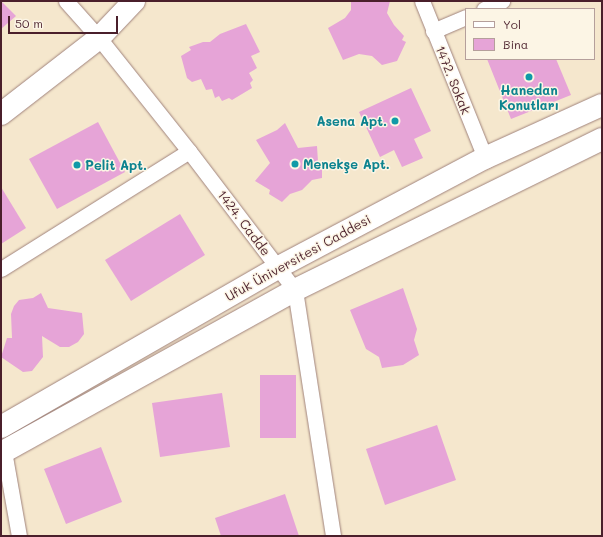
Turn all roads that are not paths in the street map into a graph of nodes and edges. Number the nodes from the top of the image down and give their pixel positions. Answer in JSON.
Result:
{"nodes":[{"id":1,"x":66,"y":1,"type":"edge"},
{"id":2,"x":134,"y":1,"type":"edge"},
{"id":3,"x":422,"y":1,"type":"edge"},
{"id":4,"x":502,"y":1,"type":"edge"},
{"id":5,"x":486,"y":8,"type":"edge"},
{"id":6,"x":465,"y":17,"type":"edge"},
{"id":7,"x":433,"y":31,"type":"junction"},
{"id":8,"x":99,"y":38,"type":"junction"},
{"id":9,"x":602,"y":105,"type":"edge"},
{"id":10,"x":1,"y":114,"type":"edge"},
{"id":11,"x":602,"y":139,"type":"edge"},
{"id":12,"x":189,"y":151,"type":"junction"},
{"id":13,"x":485,"y":158,"type":"junction"},
{"id":14,"x":277,"y":268,"type":"junction"},
{"id":15,"x":1,"y":269,"type":"edge"},
{"id":16,"x":295,"y":290,"type":"junction"},
{"id":17,"x":1,"y":427,"type":"edge"},
{"id":18,"x":3,"y":452,"type":"edge"},
{"id":19,"x":20,"y":536,"type":"edge"},
{"id":20,"x":333,"y":536,"type":"edge"}],
"edges":[{"from":1,"to":8,"type":"street","name":"1424. Cadde"},
{"from":2,"to":8,"type":"main road"},
{"from":3,"to":7,"type":"street","name":"1472. Sokak"},
{"from":4,"to":5,"type":"street"},
{"from":6,"to":7,"type":"street"},
{"from":7,"to":13,"type":"street","name":"1472. Sokak"},
{"from":8,"to":10,"type":"main road"},
{"from":8,"to":12,"type":"street","name":"1424. Cadde"},
{"from":9,"to":13,"type":"main road","name":"Ufuk Üniversitesi Caddesi"},
{"from":11,"to":16,"type":"main road","name":"Ufuk Üniversitesi Caddesi"},
{"from":12,"to":14,"type":"street","name":"1424. Cadde"},
{"from":12,"to":15,"type":"street"},
{"from":13,"to":14,"type":"main road","name":"Ufuk Üniversitesi Caddesi"},
{"from":14,"to":16,"type":"street","name":"1424. Cadde"},
{"from":14,"to":17,"type":"main road","name":"Ufuk Üniversitesi Caddesi"},
{"from":16,"to":18,"type":"main road","name":"Ufuk Üniversitesi Caddesi"},
{"from":16,"to":20,"type":"street"},
{"from":18,"to":19,"type":"street"}]}
